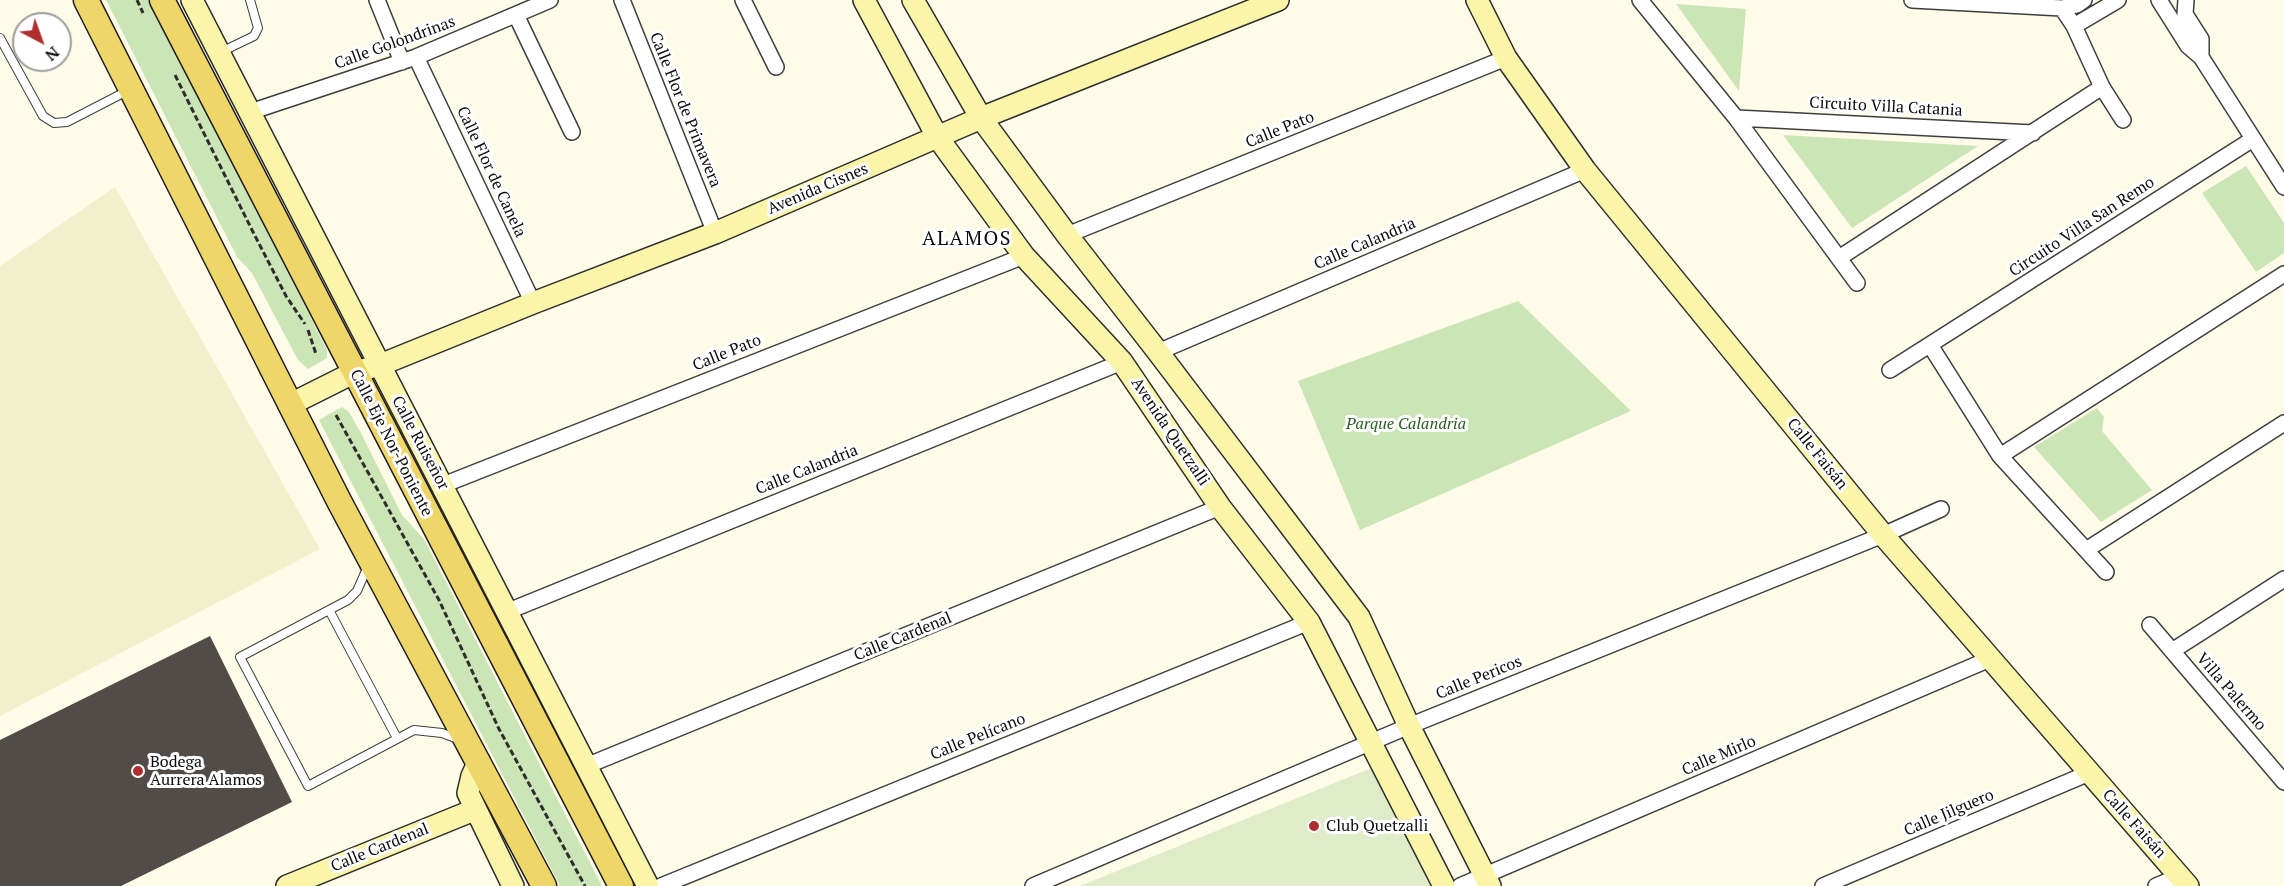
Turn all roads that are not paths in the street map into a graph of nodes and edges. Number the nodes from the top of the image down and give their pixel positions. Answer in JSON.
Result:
{"nodes":[{"id":1,"x":86,"y":0,"type":"edge"},
{"id":2,"x":162,"y":0,"type":"edge"},
{"id":3,"x":192,"y":0,"type":"edge"},
{"id":4,"x":250,"y":0,"type":"edge"},
{"id":5,"x":377,"y":0,"type":"edge"},
{"id":6,"x":550,"y":0,"type":"edge"},
{"id":7,"x":622,"y":0,"type":"edge"},
{"id":8,"x":743,"y":0,"type":"edge"},
{"id":9,"x":864,"y":0,"type":"edge"},
{"id":10,"x":1278,"y":0,"type":"edge"},
{"id":11,"x":1477,"y":0,"type":"edge"},
{"id":12,"x":1640,"y":0,"type":"edge"},
{"id":13,"x":1912,"y":0,"type":"edge"},
{"id":14,"x":2084,"y":0,"type":"edge"},
{"id":15,"x":2118,"y":0,"type":"edge"},
{"id":16,"x":2159,"y":0,"type":"edge"},
{"id":17,"x":2186,"y":0,"type":"edge"},
{"id":18,"x":917,"y":1,"type":"edge"},
{"id":19,"x":2062,"y":8,"type":"junction"},
{"id":20,"x":516,"y":15,"type":"junction"},
{"id":21,"x":2074,"y":26,"type":"junction"},
{"id":22,"x":0,"y":38,"type":"edge"},
{"id":23,"x":219,"y":53,"type":"junction"},
{"id":24,"x":2201,"y":57,"type":"junction"},
{"id":25,"x":1506,"y":58,"type":"junction"},
{"id":26,"x":409,"y":59,"type":"junction"},
{"id":27,"x":776,"y":67,"type":"dead end"},
{"id":28,"x":2102,"y":87,"type":"junction"},
{"id":29,"x":130,"y":89,"type":"junction"},
{"id":30,"x":250,"y":112,"type":"junction"},
{"id":31,"x":981,"y":118,"type":"junction"},
{"id":32,"x":1736,"y":118,"type":"junction"},
{"id":33,"x":2123,"y":120,"type":"dead end"},
{"id":34,"x":572,"y":132,"type":"dead end"},
{"id":35,"x":2033,"y":133,"type":"junction"},
{"id":36,"x":938,"y":138,"type":"junction"},
{"id":37,"x":2253,"y":139,"type":"junction"},
{"id":38,"x":1585,"y":170,"type":"junction"},
{"id":39,"x":2284,"y":186,"type":"edge"},
{"id":40,"x":716,"y":233,"type":"junction"},
{"id":41,"x":1067,"y":235,"type":"junction"},
{"id":42,"x":1024,"y":256,"type":"junction"},
{"id":43,"x":1839,"y":258,"type":"junction"},
{"id":44,"x":2284,"y":274,"type":"edge"},
{"id":45,"x":1857,"y":283,"type":"dead end"},
{"id":46,"x":533,"y":303,"type":"junction"},
{"id":47,"x":1930,"y":345,"type":"junction"},
{"id":48,"x":1158,"y":352,"type":"junction"},
{"id":49,"x":1122,"y":362,"type":"junction"},
{"id":50,"x":380,"y":365,"type":"junction"},
{"id":51,"x":1890,"y":370,"type":"dead end"},
{"id":52,"x":355,"y":372,"type":"junction"},
{"id":53,"x":290,"y":405,"type":"junction"},
{"id":54,"x":2284,"y":423,"type":"edge"},
{"id":55,"x":2000,"y":456,"type":"junction"},
{"id":56,"x":443,"y":485,"type":"junction"},
{"id":57,"x":1220,"y":507,"type":"junction"},
{"id":58,"x":1941,"y":509,"type":"dead end"},
{"id":59,"x":1883,"y":535,"type":"junction"},
{"id":60,"x":2086,"y":550,"type":"junction"},
{"id":61,"x":370,"y":559,"type":"junction"},
{"id":62,"x":2106,"y":572,"type":"dead end"},
{"id":63,"x":2284,"y":579,"type":"edge"},
{"id":64,"x":329,"y":610,"type":"junction"},
{"id":65,"x":506,"y":612,"type":"junction"},
{"id":66,"x":1309,"y":622,"type":"junction"},
{"id":67,"x":2150,"y":626,"type":"dead end"},
{"id":68,"x":2172,"y":651,"type":"junction"},
{"id":69,"x":1992,"y":658,"type":"junction"},
{"id":70,"x":1409,"y":726,"type":"junction"},
{"id":71,"x":397,"y":738,"type":"junction"},
{"id":72,"x":1372,"y":742,"type":"junction"},
{"id":73,"x":474,"y":752,"type":"junction"},
{"id":74,"x":586,"y":766,"type":"junction"},
{"id":75,"x":2089,"y":773,"type":"junction"},
{"id":76,"x":2284,"y":782,"type":"edge"},
{"id":77,"x":474,"y":810,"type":"junction"},
{"id":78,"x":1488,"y":881,"type":"edge"},
{"id":79,"x":2184,"y":881,"type":"edge"},
{"id":80,"x":286,"y":886,"type":"edge"},
{"id":81,"x":513,"y":886,"type":"edge"},
{"id":82,"x":544,"y":886,"type":"edge"},
{"id":83,"x":621,"y":886,"type":"edge"},
{"id":84,"x":648,"y":886,"type":"edge"},
{"id":85,"x":661,"y":886,"type":"edge"},
{"id":86,"x":1033,"y":886,"type":"edge"},
{"id":87,"x":1444,"y":886,"type":"edge"},
{"id":88,"x":1460,"y":886,"type":"edge"},
{"id":89,"x":1823,"y":886,"type":"edge"},
{"id":90,"x":2156,"y":886,"type":"edge"}],
"edges":[{"from":1,"to":29,"type":"main road"},
{"from":2,"to":52,"type":"main road","name":"Calle Eje Nor-Poniente"},
{"from":3,"to":23,"type":"main road","name":"Calle Ruiseñor"},
{"from":4,"to":23,"type":"lane"},
{"from":5,"to":26,"type":"street","name":"Calle Flor de Canela"},
{"from":6,"to":20,"type":"street","name":"Calle Golondrinas"},
{"from":7,"to":40,"type":"street","name":"Calle Flor de Primavera"},
{"from":8,"to":27,"type":"street"},
{"from":9,"to":36,"type":"main road","name":"Avenida Quetzalli"},
{"from":10,"to":31,"type":"main road","name":"Avenida Cisnes"},
{"from":11,"to":25,"type":"main road","name":"Calle Faisán"},
{"from":12,"to":32,"type":"street"},
{"from":13,"to":19,"type":"street"},
{"from":14,"to":19,"type":"street"},
{"from":15,"to":21,"type":"street"},
{"from":16,"to":24,"type":"street"},
{"from":17,"to":24,"type":"street"},
{"from":18,"to":31,"type":"main road"},
{"from":19,"to":21,"type":"street"},
{"from":20,"to":26,"type":"street","name":"Calle Golondrinas"},
{"from":20,"to":34,"type":"street"},
{"from":21,"to":28,"type":"street"},
{"from":22,"to":29,"type":"lane"},
{"from":23,"to":30,"type":"main road","name":"Calle Ruiseñor"},
{"from":24,"to":37,"type":"street"},
{"from":25,"to":38,"type":"main road","name":"Calle Faisán"},
{"from":25,"to":41,"type":"street","name":"Calle Pato"},
{"from":26,"to":30,"type":"street","name":"Calle Golondrinas"},
{"from":26,"to":46,"type":"street","name":"Calle Flor de Canela"},
{"from":28,"to":33,"type":"street"},
{"from":28,"to":35,"type":"street"},
{"from":29,"to":53,"type":"main road"},
{"from":30,"to":50,"type":"main road","name":"Calle Ruiseñor"},
{"from":31,"to":36,"type":"main road","name":"Avenida Cisnes"},
{"from":31,"to":41,"type":"main road"},
{"from":32,"to":35,"type":"street","name":"Circuito Villa Catania"},
{"from":32,"to":43,"type":"street"},
{"from":35,"to":43,"type":"street"},
{"from":36,"to":40,"type":"main road","name":"Avenida Cisnes"},
{"from":36,"to":42,"type":"main road","name":"Avenida Quetzalli"},
{"from":37,"to":39,"type":"street"},
{"from":37,"to":47,"type":"street","name":"Circuito Villa San Remo"},
{"from":38,"to":48,"type":"street","name":"Calle Calandria"},
{"from":38,"to":59,"type":"main road","name":"Calle Faisán"},
{"from":40,"to":46,"type":"main road","name":"Avenida Cisnes"},
{"from":41,"to":48,"type":"main road"},
{"from":42,"to":49,"type":"main road","name":"Avenida Quetzalli"},
{"from":42,"to":56,"type":"street","name":"Calle Pato"},
{"from":43,"to":45,"type":"street"},
{"from":44,"to":55,"type":"street"},
{"from":46,"to":50,"type":"main road","name":"Avenida Cisnes"},
{"from":47,"to":51,"type":"street","name":"Circuito Villa San Remo"},
{"from":47,"to":55,"type":"street"},
{"from":48,"to":70,"type":"main road"},
{"from":49,"to":57,"type":"main road","name":"Avenida Quetzalli"},
{"from":49,"to":65,"type":"street","name":"Calle Calandria"},
{"from":50,"to":52,"type":"main road","name":"Avenida Cisnes"},
{"from":50,"to":56,"type":"main road","name":"Calle Ruiseñor"},
{"from":52,"to":53,"type":"main road","name":"Avenida Cisnes"},
{"from":52,"to":83,"type":"main road","name":"Calle Eje Nor-Poniente"},
{"from":53,"to":61,"type":"main road"},
{"from":54,"to":60,"type":"street"},
{"from":55,"to":60,"type":"street"},
{"from":56,"to":65,"type":"main road","name":"Calle Ruiseñor"},
{"from":57,"to":66,"type":"main road","name":"Avenida Quetzalli"},
{"from":57,"to":74,"type":"street","name":"Calle Cardenal"},
{"from":58,"to":59,"type":"street","name":"Calle Pericos"},
{"from":59,"to":69,"type":"main road","name":"Calle Faisán"},
{"from":59,"to":70,"type":"street","name":"Calle Pericos"},
{"from":60,"to":62,"type":"street"},
{"from":61,"to":64,"type":"lane"},
{"from":61,"to":73,"type":"main road"},
{"from":63,"to":68,"type":"street"},
{"from":64,"to":71,"type":"lane"},
{"from":64,"to":71,"type":"lane"},
{"from":65,"to":74,"type":"main road","name":"Calle Ruiseñor"},
{"from":66,"to":72,"type":"main road","name":"Avenida Quetzalli"},
{"from":66,"to":85,"type":"street","name":"Calle Pelícano"},
{"from":67,"to":68,"type":"street","name":"Villa Palermo"},
{"from":68,"to":76,"type":"street","name":"Villa Palermo"},
{"from":69,"to":75,"type":"main road","name":"Calle Faisán"},
{"from":69,"to":78,"type":"street","name":"Calle Mirlo"},
{"from":70,"to":72,"type":"street","name":"Calle Pericos"},
{"from":70,"to":78,"type":"main road"},
{"from":71,"to":73,"type":"lane"},
{"from":72,"to":86,"type":"street","name":"Calle Pericos"},
{"from":72,"to":87,"type":"main road","name":"Avenida Quetzalli"},
{"from":73,"to":77,"type":"main road"},
{"from":73,"to":82,"type":"main road"},
{"from":74,"to":84,"type":"main road","name":"Calle Ruiseñor"},
{"from":75,"to":79,"type":"main road","name":"Calle Faisán"},
{"from":75,"to":89,"type":"street","name":"Calle Jilguero"},
{"from":77,"to":80,"type":"main road","name":"Calle Cardenal"},
{"from":77,"to":81,"type":"main road"},
{"from":78,"to":88,"type":"street","name":"Calle Mirlo"},
{"from":79,"to":90,"type":"street"}]}
